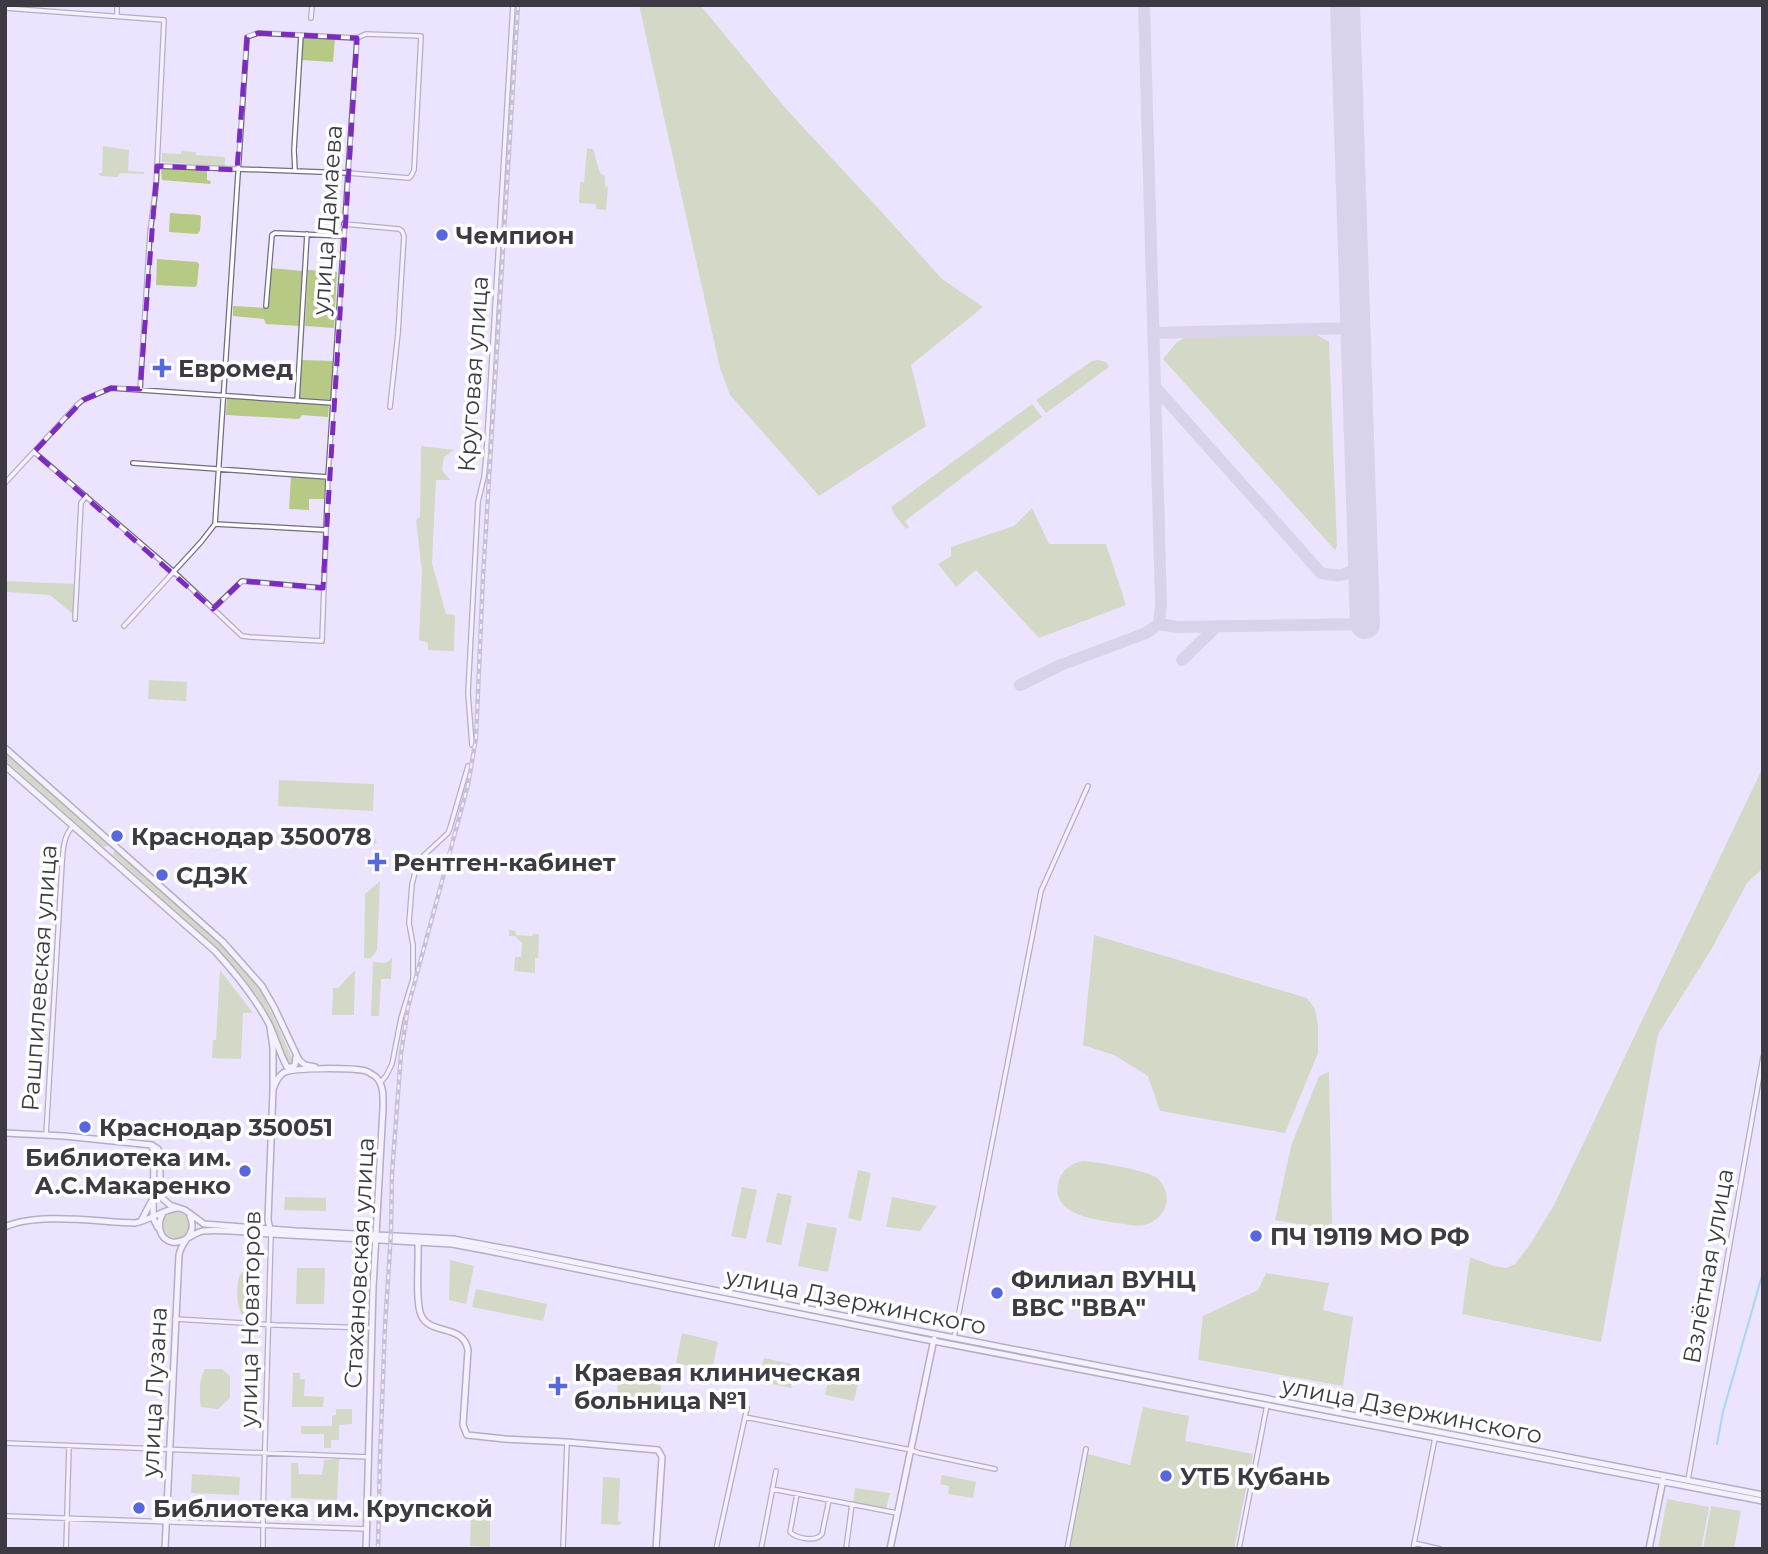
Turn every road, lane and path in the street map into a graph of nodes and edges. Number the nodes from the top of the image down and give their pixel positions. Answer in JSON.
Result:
{"nodes":[{"id":1,"x":117,"y":5,"type":"edge"},
{"id":2,"x":312,"y":5,"type":"edge"},
{"id":3,"x":513,"y":5,"type":"edge"},
{"id":4,"x":5,"y":8,"type":"edge"},
{"id":5,"x":117,"y":16,"type":"junction"},
{"id":6,"x":311,"y":18,"type":"dead end"},
{"id":7,"x":301,"y":35,"type":"junction"},
{"id":8,"x":357,"y":38,"type":"junction"},
{"id":9,"x":157,"y":166,"type":"junction"},
{"id":10,"x":237,"y":170,"type":"junction"},
{"id":11,"x":295,"y":171,"type":"junction"},
{"id":12,"x":348,"y":173,"type":"junction"},
{"id":13,"x":344,"y":224,"type":"junction"},
{"id":14,"x":307,"y":234,"type":"junction"},
{"id":15,"x":344,"y":236,"type":"junction"},
{"id":16,"x":266,"y":306,"type":"dead end"},
{"id":17,"x":140,"y":390,"type":"junction"},
{"id":18,"x":223,"y":396,"type":"junction"},
{"id":19,"x":297,"y":401,"type":"junction"},
{"id":20,"x":333,"y":403,"type":"junction"},
{"id":21,"x":390,"y":407,"type":"dead end"},
{"id":22,"x":34,"y":452,"type":"junction"},
{"id":23,"x":133,"y":463,"type":"dead end"},
{"id":24,"x":218,"y":469,"type":"junction"},
{"id":25,"x":328,"y":477,"type":"junction"},
{"id":26,"x":5,"y":483,"type":"edge"},
{"id":27,"x":86,"y":496,"type":"junction"},
{"id":28,"x":215,"y":524,"type":"junction"},
{"id":29,"x":326,"y":530,"type":"junction"},
{"id":30,"x":174,"y":572,"type":"junction"},
{"id":31,"x":323,"y":588,"type":"junction"},
{"id":32,"x":213,"y":609,"type":"junction"},
{"id":33,"x":75,"y":619,"type":"dead end"},
{"id":34,"x":124,"y":626,"type":"dead end"},
{"id":35,"x":472,"y":745,"type":"dead end"},
{"id":36,"x":5,"y":748,"type":"edge"},
{"id":37,"x":468,"y":765,"type":"dead end"},
{"id":38,"x":5,"y":766,"type":"edge"},
{"id":39,"x":1088,"y":786,"type":"dead end"},
{"id":40,"x":73,"y":826,"type":"junction"},
{"id":41,"x":109,"y":840,"type":"junction"},
{"id":42,"x":97,"y":848,"type":"junction"},
{"id":43,"x":119,"y":849,"type":"junction"},
{"id":44,"x":114,"y":862,"type":"junction"},
{"id":45,"x":270,"y":1027,"type":"junction"},
{"id":46,"x":296,"y":1054,"type":"junction"},
{"id":47,"x":1763,"y":1058,"type":"edge"},
{"id":48,"x":325,"y":1069,"type":"junction"},
{"id":49,"x":380,"y":1083,"type":"junction"},
{"id":50,"x":273,"y":1090,"type":"junction"},
{"id":51,"x":5,"y":1133,"type":"edge"},
{"id":52,"x":46,"y":1135,"type":"junction"},
{"id":53,"x":152,"y":1145,"type":"junction"},
{"id":54,"x":153,"y":1196,"type":"junction"},
{"id":55,"x":180,"y":1209,"type":"junction"},
{"id":56,"x":164,"y":1213,"type":"junction"},
{"id":57,"x":188,"y":1213,"type":"junction"},
{"id":58,"x":153,"y":1218,"type":"junction"},
{"id":59,"x":141,"y":1222,"type":"junction"},
{"id":60,"x":5,"y":1227,"type":"edge"},
{"id":61,"x":160,"y":1230,"type":"junction"},
{"id":62,"x":270,"y":1231,"type":"junction"},
{"id":63,"x":375,"y":1237,"type":"junction"},
{"id":64,"x":187,"y":1238,"type":"junction"},
{"id":65,"x":418,"y":1242,"type":"junction"},
{"id":66,"x":175,"y":1319,"type":"junction"},
{"id":67,"x":269,"y":1325,"type":"junction"},
{"id":68,"x":372,"y":1328,"type":"junction"},
{"id":69,"x":934,"y":1338,"type":"junction"},
{"id":70,"x":953,"y":1341,"type":"junction"},
{"id":71,"x":1267,"y":1402,"type":"junction"},
{"id":72,"x":747,"y":1408,"type":"dead end"},
{"id":73,"x":745,"y":1417,"type":"junction"},
{"id":74,"x":1435,"y":1438,"type":"junction"},
{"id":75,"x":567,"y":1442,"type":"junction"},
{"id":76,"x":5,"y":1443,"type":"edge"},
{"id":77,"x":69,"y":1445,"type":"junction"},
{"id":78,"x":169,"y":1449,"type":"junction"},
{"id":79,"x":1086,"y":1449,"type":"dead end"},
{"id":80,"x":911,"y":1450,"type":"junction"},
{"id":81,"x":265,"y":1452,"type":"junction"},
{"id":82,"x":369,"y":1457,"type":"junction"},
{"id":83,"x":995,"y":1469,"type":"dead end"},
{"id":84,"x":776,"y":1471,"type":"dead end"},
{"id":85,"x":1663,"y":1478,"type":"junction"},
{"id":86,"x":1688,"y":1480,"type":"junction"},
{"id":87,"x":772,"y":1489,"type":"junction"},
{"id":88,"x":797,"y":1494,"type":"junction"},
{"id":89,"x":1762,"y":1495,"type":"edge"},
{"id":90,"x":829,"y":1500,"type":"junction"},
{"id":91,"x":852,"y":1504,"type":"junction"},
{"id":92,"x":897,"y":1513,"type":"junction"},
{"id":93,"x":5,"y":1516,"type":"edge"},
{"id":94,"x":67,"y":1519,"type":"junction"},
{"id":95,"x":165,"y":1521,"type":"junction"},
{"id":96,"x":263,"y":1525,"type":"junction"},
{"id":97,"x":367,"y":1529,"type":"junction"},
{"id":98,"x":1413,"y":1546,"type":"edge"},
{"id":99,"x":66,"y":1549,"type":"edge"},
{"id":100,"x":165,"y":1549,"type":"edge"},
{"id":101,"x":264,"y":1549,"type":"edge"},
{"id":102,"x":366,"y":1549,"type":"edge"},
{"id":103,"x":563,"y":1549,"type":"edge"},
{"id":104,"x":656,"y":1549,"type":"edge"},
{"id":105,"x":716,"y":1549,"type":"edge"},
{"id":106,"x":761,"y":1549,"type":"edge"},
{"id":107,"x":846,"y":1549,"type":"edge"},
{"id":108,"x":890,"y":1549,"type":"edge"},
{"id":109,"x":1067,"y":1549,"type":"edge"},
{"id":110,"x":1239,"y":1549,"type":"edge"},
{"id":111,"x":1440,"y":1549,"type":"edge"},
{"id":112,"x":1649,"y":1549,"type":"edge"}],
"edges":[{"from":1,"to":5,"type":"street"},
{"from":2,"to":6,"type":"street"},
{"from":3,"to":35,"type":"street","name":"Круговая улица"},
{"from":4,"to":5,"type":"street"},
{"from":5,"to":9,"type":"street"},
{"from":7,"to":8,"type":"street"},
{"from":7,"to":10,"type":"street"},
{"from":7,"to":11,"type":"street"},
{"from":8,"to":12,"type":"street","name":"улица Дамаева"},
{"from":8,"to":12,"type":"street"},
{"from":9,"to":10,"type":"street"},
{"from":9,"to":17,"type":"street"},
{"from":10,"to":11,"type":"street"},
{"from":10,"to":18,"type":"street"},
{"from":11,"to":12,"type":"street"},
{"from":12,"to":13,"type":"street","name":"улица Дамаева"},
{"from":13,"to":15,"type":"street","name":"улица Дамаева"},
{"from":13,"to":21,"type":"street"},
{"from":14,"to":15,"type":"street"},
{"from":14,"to":16,"type":"street"},
{"from":14,"to":19,"type":"street"},
{"from":15,"to":20,"type":"street","name":"улица Дамаева"},
{"from":17,"to":18,"type":"street"},
{"from":17,"to":22,"type":"street"},
{"from":18,"to":19,"type":"street"},
{"from":18,"to":24,"type":"street"},
{"from":19,"to":20,"type":"street"},
{"from":20,"to":25,"type":"street","name":"улица Дамаева"},
{"from":22,"to":26,"type":"street"},
{"from":22,"to":27,"type":"street"},
{"from":23,"to":24,"type":"street"},
{"from":24,"to":25,"type":"street"},
{"from":24,"to":28,"type":"street"},
{"from":25,"to":29,"type":"street","name":"улица Дамаева"},
{"from":27,"to":30,"type":"street"},
{"from":27,"to":33,"type":"street"},
{"from":28,"to":29,"type":"street"},
{"from":28,"to":30,"type":"street"},
{"from":29,"to":31,"type":"street","name":"улица Дамаева"},
{"from":30,"to":32,"type":"street"},
{"from":30,"to":34,"type":"street"},
{"from":31,"to":32,"type":"street"},
{"from":31,"to":32,"type":"street","name":"улица Дамаева"},
{"from":36,"to":41,"type":"main road"},
{"from":37,"to":49,"type":"street"},
{"from":38,"to":40,"type":"main road"},
{"from":39,"to":70,"type":"street"},
{"from":40,"to":42,"type":"main road"},
{"from":40,"to":52,"type":"street","name":"Рашпилевская улица"},
{"from":41,"to":42,"type":"main road"},
{"from":41,"to":43,"type":"main road"},
{"from":42,"to":44,"type":"main road"},
{"from":43,"to":44,"type":"main road"},
{"from":43,"to":46,"type":"main road"},
{"from":44,"to":45,"type":"main road"},
{"from":45,"to":46,"type":"main road"},
{"from":45,"to":50,"type":"main road","name":"улица Новаторов"},
{"from":46,"to":48,"type":"main road"},
{"from":47,"to":86,"type":"street","name":"Взлётная улица"},
{"from":48,"to":49,"type":"main road"},
{"from":48,"to":50,"type":"main road"},
{"from":49,"to":63,"type":"main road","name":"Стахановская улица"},
{"from":50,"to":62,"type":"main road","name":"улица Новаторов"},
{"from":51,"to":52,"type":"main road","name":"Рашпилевская улица"},
{"from":52,"to":53,"type":"main road","name":"Рашпилевская улица"},
{"from":53,"to":54,"type":"main road"},
{"from":53,"to":55,"type":"main road"},
{"from":54,"to":58,"type":"main road"},
{"from":54,"to":59,"type":"main road"},
{"from":55,"to":56,"type":"main road"},
{"from":55,"to":57,"type":"main road","name":"улица Дзержинского"},
{"from":56,"to":58,"type":"main road"},
{"from":56,"to":61,"type":"main road"},
{"from":57,"to":62,"type":"main road","name":"улица Дзержинского"},
{"from":57,"to":64,"type":"main road"},
{"from":58,"to":59,"type":"main road"},
{"from":58,"to":61,"type":"main road"},
{"from":59,"to":60,"type":"main road"},
{"from":61,"to":64,"type":"main road","name":"улица Дзержинского"},
{"from":62,"to":63,"type":"main road","name":"улица Дзержинского"},
{"from":62,"to":64,"type":"main road","name":"улица Дзержинского"},
{"from":62,"to":67,"type":"street","name":"улица Новаторов"},
{"from":63,"to":65,"type":"main road","name":"улица Дзержинского"},
{"from":63,"to":68,"type":"main road","name":"Стахановская улица"},
{"from":63,"to":69,"type":"main road","name":"улица Дзержинского"},
{"from":64,"to":66,"type":"main road","name":"улица Лузана"},
{"from":65,"to":69,"type":"main road","name":"улица Дзержинского"},
{"from":65,"to":75,"type":"main road"},
{"from":66,"to":67,"type":"street"},
{"from":66,"to":78,"type":"main road","name":"улица Лузана"},
{"from":67,"to":68,"type":"street"},
{"from":67,"to":81,"type":"street","name":"улица Новаторов"},
{"from":68,"to":82,"type":"main road","name":"Стахановская улица"},
{"from":69,"to":70,"type":"main road","name":"улица Дзержинского"},
{"from":69,"to":80,"type":"main road"},
{"from":70,"to":71,"type":"main road","name":"улица Дзержинского"},
{"from":71,"to":74,"type":"main road","name":"улица Дзержинского"},
{"from":71,"to":85,"type":"main road","name":"улица Дзержинского"},
{"from":71,"to":110,"type":"street"},
{"from":72,"to":73,"type":"street"},
{"from":73,"to":80,"type":"street"},
{"from":73,"to":105,"type":"street"},
{"from":74,"to":85,"type":"main road","name":"улица Дзержинского"},
{"from":74,"to":98,"type":"street"},
{"from":75,"to":103,"type":"street"},
{"from":75,"to":104,"type":"main road"},
{"from":76,"to":77,"type":"street"},
{"from":77,"to":78,"type":"street"},
{"from":77,"to":94,"type":"street"},
{"from":78,"to":81,"type":"street"},
{"from":78,"to":95,"type":"main road","name":"улица Лузана"},
{"from":79,"to":109,"type":"street"},
{"from":80,"to":83,"type":"street"},
{"from":80,"to":92,"type":"main road"},
{"from":81,"to":82,"type":"street"},
{"from":81,"to":96,"type":"street","name":"улица Новаторов"},
{"from":82,"to":97,"type":"main road","name":"Стахановская улица"},
{"from":84,"to":87,"type":"street"},
{"from":85,"to":86,"type":"main road","name":"улица Дзержинского"},
{"from":85,"to":89,"type":"main road","name":"улица Дзержинского"},
{"from":85,"to":112,"type":"main road"},
{"from":86,"to":89,"type":"main road","name":"улица Дзержинского"},
{"from":87,"to":88,"type":"street"},
{"from":87,"to":106,"type":"street"},
{"from":88,"to":90,"type":"street"},
{"from":88,"to":90,"type":"street"},
{"from":90,"to":91,"type":"street"},
{"from":91,"to":92,"type":"street"},
{"from":91,"to":107,"type":"street"},
{"from":92,"to":108,"type":"main road"},
{"from":93,"to":94,"type":"street"},
{"from":94,"to":95,"type":"street"},
{"from":94,"to":99,"type":"street"},
{"from":95,"to":96,"type":"street"},
{"from":95,"to":100,"type":"main road","name":"улица Лузана"},
{"from":96,"to":97,"type":"street"},
{"from":96,"to":101,"type":"street","name":"улица Новаторов"},
{"from":97,"to":102,"type":"main road","name":"Стахановская улица"},
{"from":98,"to":111,"type":"street"}]}
